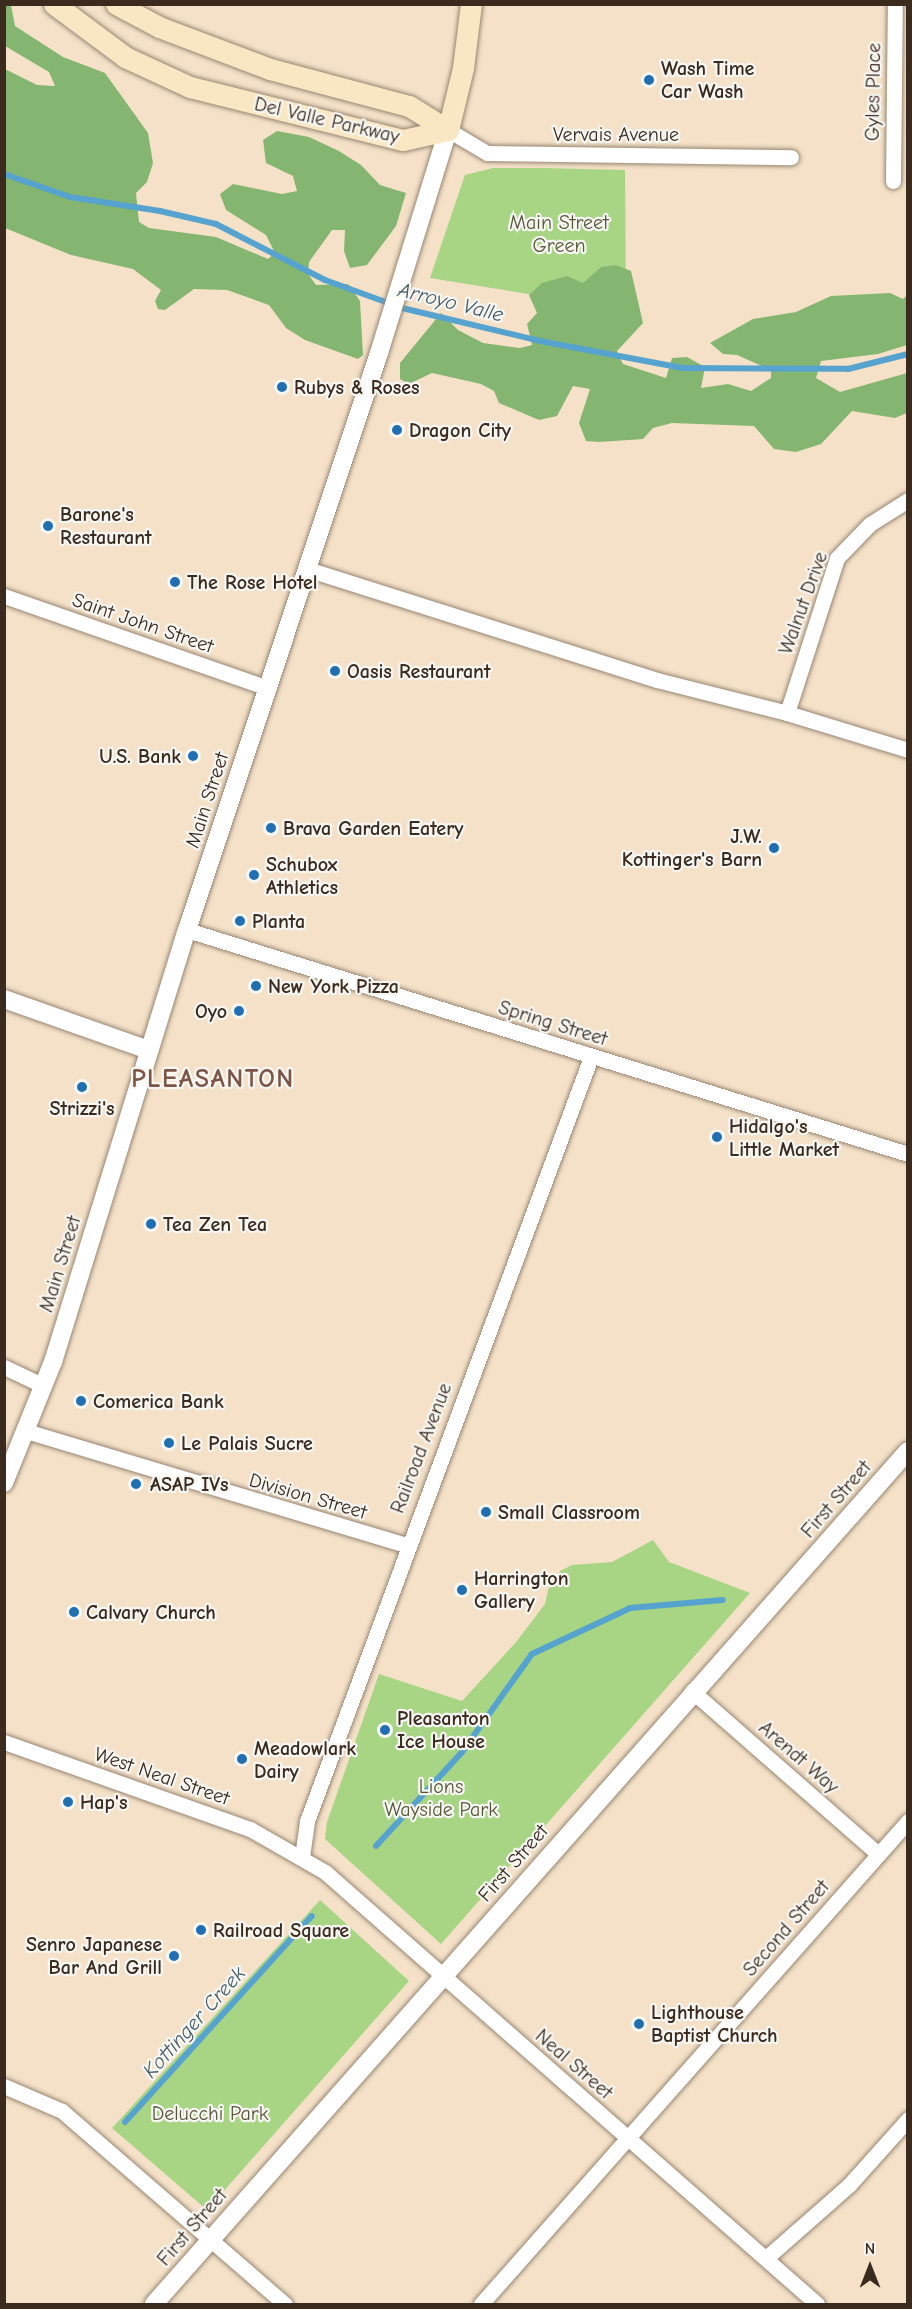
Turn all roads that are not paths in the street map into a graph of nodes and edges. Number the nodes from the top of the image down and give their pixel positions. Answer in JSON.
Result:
{"nodes":[{"id":1,"x":54,"y":4,"type":"edge"},
{"id":2,"x":116,"y":4,"type":"edge"},
{"id":3,"x":471,"y":4,"type":"edge"},
{"id":4,"x":896,"y":4,"type":"edge"},
{"id":5,"x":448,"y":130,"type":"junction"},
{"id":6,"x":791,"y":157,"type":"dead end"},
{"id":7,"x":893,"y":181,"type":"dead end"},
{"id":8,"x":908,"y":500,"type":"edge"},
{"id":9,"x":307,"y":568,"type":"junction"},
{"id":10,"x":4,"y":596,"type":"edge"},
{"id":11,"x":268,"y":688,"type":"junction"},
{"id":12,"x":787,"y":713,"type":"junction"},
{"id":13,"x":908,"y":750,"type":"edge"},
{"id":14,"x":188,"y":930,"type":"junction"},
{"id":15,"x":4,"y":999,"type":"edge"},
{"id":16,"x":150,"y":1050,"type":"junction"},
{"id":17,"x":591,"y":1057,"type":"junction"},
{"id":18,"x":908,"y":1154,"type":"edge"},
{"id":19,"x":4,"y":1367,"type":"edge"},
{"id":20,"x":44,"y":1386,"type":"junction"},
{"id":21,"x":26,"y":1431,"type":"junction"},
{"id":22,"x":908,"y":1451,"type":"edge"},
{"id":23,"x":4,"y":1483,"type":"edge"},
{"id":24,"x":406,"y":1545,"type":"junction"},
{"id":25,"x":692,"y":1691,"type":"junction"},
{"id":26,"x":4,"y":1742,"type":"edge"},
{"id":27,"x":908,"y":1821,"type":"edge"},
{"id":28,"x":878,"y":1854,"type":"junction"},
{"id":29,"x":302,"y":1857,"type":"junction"},
{"id":30,"x":444,"y":1977,"type":"junction"},
{"id":31,"x":4,"y":2086,"type":"edge"},
{"id":32,"x":908,"y":2119,"type":"edge"},
{"id":33,"x":628,"y":2139,"type":"junction"},
{"id":34,"x":211,"y":2240,"type":"junction"},
{"id":35,"x":766,"y":2258,"type":"junction"},
{"id":36,"x":154,"y":2304,"type":"edge"},
{"id":37,"x":285,"y":2304,"type":"edge"},
{"id":38,"x":481,"y":2304,"type":"edge"},
{"id":39,"x":817,"y":2304,"type":"edge"}],
"edges":[{"from":1,"to":5,"type":"main road","name":"Del Valle Parkway"},
{"from":2,"to":5,"type":"main road","name":"Del Valle Parkway"},
{"from":3,"to":5,"type":"main road"},
{"from":4,"to":7,"type":"street","name":"Gyles Place"},
{"from":5,"to":6,"type":"street","name":"Vervais Avenue"},
{"from":5,"to":9,"type":"street","name":"Main Street"},
{"from":8,"to":12,"type":"street","name":"Walnut Drive"},
{"from":9,"to":11,"type":"street","name":"Main Street"},
{"from":9,"to":12,"type":"street"},
{"from":10,"to":11,"type":"street","name":"Saint John Street"},
{"from":11,"to":14,"type":"street","name":"Main Street"},
{"from":12,"to":13,"type":"street"},
{"from":14,"to":16,"type":"street","name":"Main Street"},
{"from":14,"to":17,"type":"street","name":"Spring Street"},
{"from":15,"to":16,"type":"street"},
{"from":16,"to":20,"type":"street","name":"Main Street"},
{"from":17,"to":18,"type":"street","name":"Spring Street"},
{"from":17,"to":24,"type":"street","name":"Railroad Avenue"},
{"from":19,"to":20,"type":"street"},
{"from":20,"to":21,"type":"street","name":"Main Street"},
{"from":21,"to":23,"type":"street","name":"Main Street"},
{"from":21,"to":24,"type":"street","name":"Division Street"},
{"from":22,"to":25,"type":"street","name":"First Street"},
{"from":24,"to":29,"type":"street","name":"Railroad Avenue"},
{"from":25,"to":28,"type":"street","name":"Arendt Way"},
{"from":25,"to":30,"type":"street","name":"First Street"},
{"from":26,"to":29,"type":"street","name":"West Neal Street"},
{"from":27,"to":28,"type":"street","name":"Second Street"},
{"from":28,"to":33,"type":"street","name":"Second Street"},
{"from":29,"to":30,"type":"street","name":"Neal Street"},
{"from":30,"to":33,"type":"street","name":"Neal Street"},
{"from":30,"to":34,"type":"street","name":"First Street"},
{"from":31,"to":34,"type":"street"},
{"from":32,"to":35,"type":"street"},
{"from":33,"to":35,"type":"street","name":"Neal Street"},
{"from":33,"to":38,"type":"street","name":"Second Street"},
{"from":34,"to":36,"type":"street","name":"First Street"},
{"from":34,"to":37,"type":"street"},
{"from":35,"to":39,"type":"street","name":"Neal Street"}]}
